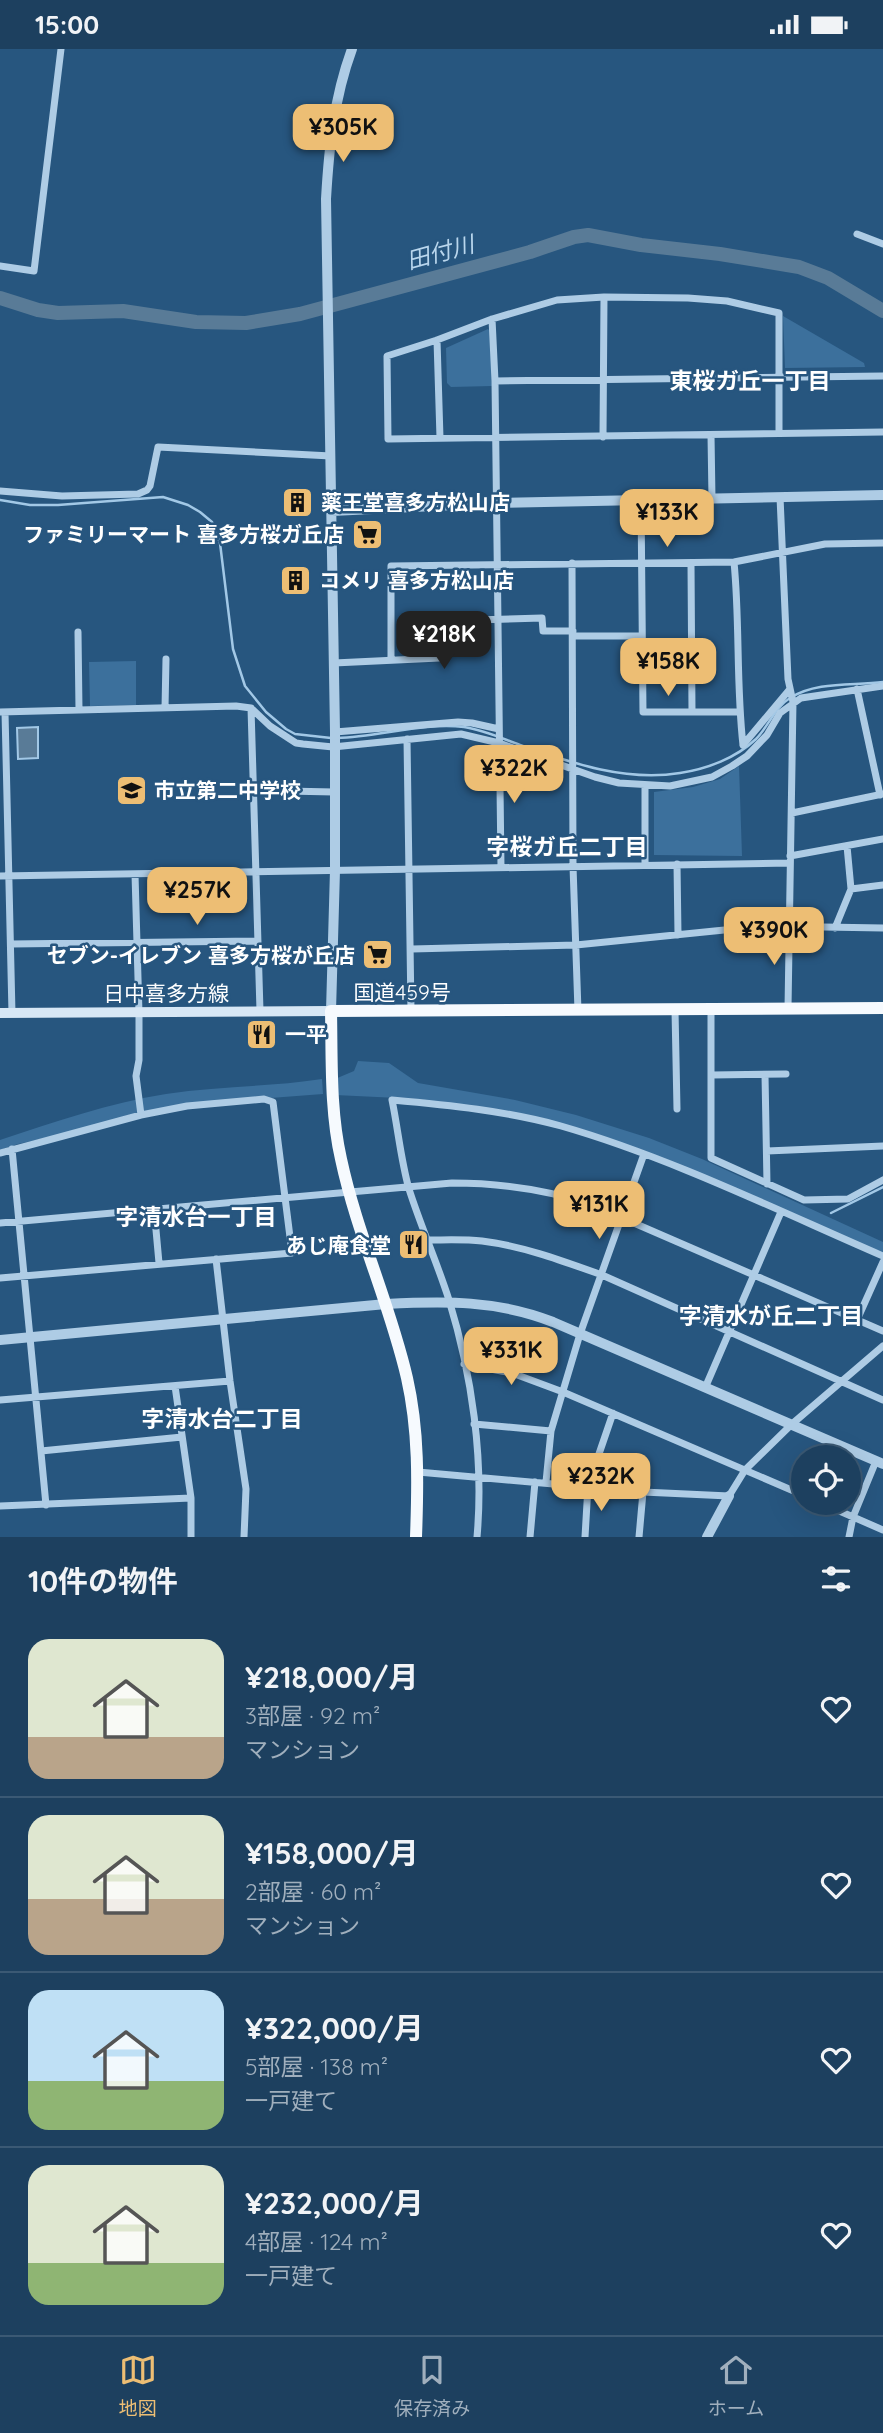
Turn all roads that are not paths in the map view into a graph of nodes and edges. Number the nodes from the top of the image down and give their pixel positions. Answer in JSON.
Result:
{"nodes":[{"id":1,"x":61,"y":49,"type":"edge"},
{"id":2,"x":352,"y":49,"type":"edge"},
{"id":3,"x":857,"y":234,"type":"dead end"},
{"id":4,"x":883,"y":244,"type":"edge"},
{"id":5,"x":0,"y":266,"type":"edge"},
{"id":6,"x":604,"y":297,"type":"junction"},
{"id":7,"x":492,"y":319,"type":"junction"},
{"id":8,"x":438,"y":340,"type":"junction"},
{"id":9,"x":883,"y":376,"type":"edge"},
{"id":10,"x":779,"y":377,"type":"junction"},
{"id":11,"x":603,"y":380,"type":"junction"},
{"id":12,"x":495,"y":381,"type":"junction"},
{"id":13,"x":883,"y":432,"type":"edge"},
{"id":14,"x":779,"y":433,"type":"junction"},
{"id":15,"x":711,"y":435,"type":"junction"},
{"id":16,"x":603,"y":436,"type":"junction"},
{"id":17,"x":495,"y":437,"type":"junction"},
{"id":18,"x":440,"y":438,"type":"junction"},
{"id":19,"x":331,"y":456,"type":"junction"},
{"id":20,"x":0,"y":491,"type":"edge"},
{"id":21,"x":883,"y":495,"type":"edge"},
{"id":22,"x":780,"y":497,"type":"junction"},
{"id":23,"x":641,"y":499,"type":"junction"},
{"id":24,"x":712,"y":499,"type":"junction"},
{"id":25,"x":496,"y":503,"type":"junction"},
{"id":26,"x":332,"y":511,"type":"junction"},
{"id":27,"x":883,"y":543,"type":"edge"},
{"id":28,"x":783,"y":551,"type":"junction"},
{"id":29,"x":734,"y":562,"type":"junction"},
{"id":30,"x":572,"y":563,"type":"junction"},
{"id":31,"x":643,"y":563,"type":"junction"},
{"id":32,"x":691,"y":563,"type":"junction"},
{"id":33,"x":497,"y":565,"type":"junction"},
{"id":34,"x":496,"y":619,"type":"junction"},
{"id":35,"x":78,"y":632,"type":"dead end"},
{"id":36,"x":573,"y":633,"type":"junction"},
{"id":37,"x":642,"y":636,"type":"junction"},
{"id":38,"x":166,"y":659,"type":"dead end"},
{"id":39,"x":391,"y":659,"type":"junction"},
{"id":40,"x":334,"y":663,"type":"junction"},
{"id":41,"x":883,"y":687,"type":"edge"},
{"id":42,"x":790,"y":689,"type":"junction"},
{"id":43,"x":857,"y":689,"type":"junction"},
{"id":44,"x":793,"y":702,"type":"junction"},
{"id":45,"x":165,"y":708,"type":"junction"},
{"id":46,"x":251,"y":708,"type":"junction"},
{"id":47,"x":79,"y":710,"type":"junction"},
{"id":48,"x":2,"y":712,"type":"edge"},
{"id":49,"x":692,"y":712,"type":"junction"},
{"id":50,"x":739,"y":712,"type":"junction"},
{"id":51,"x":499,"y":729,"type":"junction"},
{"id":52,"x":335,"y":732,"type":"junction"},
{"id":53,"x":407,"y":739,"type":"junction"},
{"id":54,"x":499,"y":743,"type":"junction"},
{"id":55,"x":333,"y":747,"type":"junction"},
{"id":56,"x":574,"y":770,"type":"junction"},
{"id":57,"x":645,"y":785,"type":"junction"},
{"id":58,"x":286,"y":791,"type":"dead end"},
{"id":59,"x":334,"y":792,"type":"junction"},
{"id":60,"x":882,"y":795,"type":"edge"},
{"id":61,"x":792,"y":813,"type":"junction"},
{"id":62,"x":883,"y":839,"type":"edge"},
{"id":63,"x":847,"y":846,"type":"junction"},
{"id":64,"x":790,"y":860,"type":"junction"},
{"id":65,"x":645,"y":865,"type":"junction"},
{"id":66,"x":677,"y":865,"type":"junction"},
{"id":67,"x":573,"y":866,"type":"junction"},
{"id":68,"x":501,"y":867,"type":"junction"},
{"id":69,"x":410,"y":869,"type":"junction"},
{"id":70,"x":335,"y":870,"type":"junction"},
{"id":71,"x":255,"y":873,"type":"junction"},
{"id":72,"x":135,"y":874,"type":"junction"},
{"id":73,"x":4,"y":876,"type":"edge"},
{"id":74,"x":883,"y":885,"type":"edge"},
{"id":75,"x":851,"y":889,"type":"junction"},
{"id":76,"x":789,"y":926,"type":"junction"},
{"id":77,"x":835,"y":928,"type":"junction"},
{"id":78,"x":883,"y":928,"type":"edge"},
{"id":79,"x":678,"y":935,"type":"junction"},
{"id":80,"x":137,"y":941,"type":"junction"},
{"id":81,"x":257,"y":941,"type":"junction"},
{"id":82,"x":11,"y":944,"type":"junction"},
{"id":83,"x":576,"y":945,"type":"junction"},
{"id":84,"x":412,"y":949,"type":"junction"},
{"id":85,"x":788,"y":1008,"type":"junction"},
{"id":86,"x":883,"y":1008,"type":"edge"},
{"id":87,"x":578,"y":1010,"type":"junction"},
{"id":88,"x":675,"y":1010,"type":"junction"},
{"id":89,"x":711,"y":1010,"type":"junction"},
{"id":90,"x":260,"y":1011,"type":"junction"},
{"id":91,"x":331,"y":1011,"type":"junction"},
{"id":92,"x":411,"y":1012,"type":"junction"},
{"id":93,"x":6,"y":1013,"type":"edge"},
{"id":94,"x":139,"y":1013,"type":"junction"},
{"id":95,"x":786,"y":1074,"type":"dead end"},
{"id":96,"x":712,"y":1075,"type":"junction"},
{"id":97,"x":765,"y":1075,"type":"junction"},
{"id":98,"x":677,"y":1109,"type":"dead end"},
{"id":99,"x":141,"y":1115,"type":"junction"},
{"id":100,"x":883,"y":1146,"type":"edge"},
{"id":101,"x":12,"y":1149,"type":"junction"},
{"id":102,"x":767,"y":1151,"type":"junction"},
{"id":103,"x":0,"y":1153,"type":"edge"},
{"id":104,"x":644,"y":1154,"type":"junction"},
{"id":105,"x":883,"y":1180,"type":"edge"},
{"id":106,"x":767,"y":1184,"type":"junction"},
{"id":107,"x":409,"y":1187,"type":"junction"},
{"id":108,"x":349,"y":1191,"type":"junction"},
{"id":109,"x":285,"y":1198,"type":"junction"},
{"id":110,"x":154,"y":1208,"type":"junction"},
{"id":111,"x":781,"y":1212,"type":"junction"},
{"id":112,"x":622,"y":1218,"type":"junction"},
{"id":113,"x":20,"y":1221,"type":"junction"},
{"id":114,"x":0,"y":1223,"type":"edge"},
{"id":115,"x":427,"y":1240,"type":"junction"},
{"id":116,"x":883,"y":1256,"type":"edge"},
{"id":117,"x":216,"y":1259,"type":"junction"},
{"id":118,"x":883,"y":1262,"type":"edge"},
{"id":119,"x":159,"y":1263,"type":"junction"},
{"id":120,"x":602,"y":1275,"type":"junction"},
{"id":121,"x":754,"y":1275,"type":"junction"},
{"id":122,"x":25,"y":1276,"type":"junction"},
{"id":123,"x":0,"y":1279,"type":"edge"},
{"id":124,"x":449,"y":1301,"type":"junction"},
{"id":125,"x":386,"y":1304,"type":"junction"},
{"id":126,"x":222,"y":1320,"type":"junction"},
{"id":127,"x":856,"y":1320,"type":"junction"},
{"id":128,"x":883,"y":1331,"type":"edge"},
{"id":129,"x":729,"y":1332,"type":"junction"},
{"id":130,"x":580,"y":1334,"type":"junction"},
{"id":131,"x":31,"y":1337,"type":"junction"},
{"id":132,"x":0,"y":1340,"type":"edge"},
{"id":133,"x":883,"y":1346,"type":"edge"},
{"id":134,"x":464,"y":1364,"type":"junction"},
{"id":135,"x":230,"y":1381,"type":"junction"},
{"id":136,"x":839,"y":1382,"type":"junction"},
{"id":137,"x":175,"y":1386,"type":"junction"},
{"id":138,"x":705,"y":1388,"type":"junction"},
{"id":139,"x":563,"y":1392,"type":"junction"},
{"id":140,"x":36,"y":1397,"type":"junction"},
{"id":141,"x":0,"y":1400,"type":"edge"},
{"id":142,"x":883,"y":1400,"type":"edge"},
{"id":143,"x":613,"y":1413,"type":"junction"},
{"id":144,"x":474,"y":1424,"type":"junction"},
{"id":145,"x":792,"y":1424,"type":"junction"},
{"id":146,"x":551,"y":1431,"type":"junction"},
{"id":147,"x":182,"y":1437,"type":"junction"},
{"id":148,"x":41,"y":1451,"type":"junction"},
{"id":149,"x":880,"y":1462,"type":"edge"},
{"id":150,"x":745,"y":1470,"type":"junction"},
{"id":151,"x":418,"y":1472,"type":"junction"},
{"id":152,"x":478,"y":1477,"type":"junction"},
{"id":153,"x":535,"y":1482,"type":"junction"},
{"id":154,"x":546,"y":1482,"type":"junction"},
{"id":155,"x":588,"y":1486,"type":"junction"},
{"id":156,"x":791,"y":1490,"type":"edge"},
{"id":157,"x":643,"y":1492,"type":"junction"},
{"id":158,"x":729,"y":1496,"type":"junction"},
{"id":159,"x":191,"y":1498,"type":"junction"},
{"id":160,"x":46,"y":1505,"type":"junction"},
{"id":161,"x":0,"y":1506,"type":"edge"},
{"id":162,"x":848,"y":1515,"type":"edge"},
{"id":163,"x":853,"y":1517,"type":"junction"},
{"id":164,"x":883,"y":1530,"type":"edge"},
{"id":165,"x":191,"y":1537,"type":"edge"},
{"id":166,"x":244,"y":1537,"type":"edge"},
{"id":167,"x":416,"y":1537,"type":"edge"},
{"id":168,"x":477,"y":1537,"type":"edge"},
{"id":169,"x":530,"y":1537,"type":"edge"},
{"id":170,"x":585,"y":1537,"type":"edge"},
{"id":171,"x":639,"y":1537,"type":"edge"},
{"id":172,"x":707,"y":1537,"type":"edge"},
{"id":173,"x":849,"y":1537,"type":"edge"}],
"edges":[{"from":1,"to":5,"type":"street"},
{"from":2,"to":19,"type":"street"},
{"from":3,"to":4,"type":"street"},
{"from":6,"to":7,"type":"street"},
{"from":6,"to":10,"type":"street"},
{"from":6,"to":11,"type":"street"},
{"from":7,"to":8,"type":"street"},
{"from":7,"to":12,"type":"street"},
{"from":8,"to":18,"type":"street"},
{"from":8,"to":18,"type":"street"},
{"from":9,"to":10,"type":"street"},
{"from":10,"to":11,"type":"street"},
{"from":10,"to":14,"type":"street"},
{"from":11,"to":12,"type":"street"},
{"from":11,"to":16,"type":"street"},
{"from":12,"to":17,"type":"street"},
{"from":13,"to":14,"type":"street"},
{"from":14,"to":15,"type":"street"},
{"from":15,"to":16,"type":"street"},
{"from":15,"to":24,"type":"street"},
{"from":16,"to":17,"type":"street"},
{"from":17,"to":18,"type":"street"},
{"from":17,"to":25,"type":"street"},
{"from":19,"to":20,"type":"street"},
{"from":19,"to":26,"type":"street"},
{"from":21,"to":22,"type":"street"},
{"from":22,"to":24,"type":"street"},
{"from":22,"to":28,"type":"street"},
{"from":23,"to":24,"type":"street"},
{"from":23,"to":25,"type":"street"},
{"from":23,"to":31,"type":"street"},
{"from":25,"to":26,"type":"street"},
{"from":25,"to":33,"type":"street"},
{"from":26,"to":40,"type":"street"},
{"from":27,"to":28,"type":"street"},
{"from":28,"to":29,"type":"street"},
{"from":28,"to":42,"type":"street"},
{"from":29,"to":32,"type":"street"},
{"from":29,"to":50,"type":"street"},
{"from":30,"to":31,"type":"street"},
{"from":30,"to":33,"type":"street"},
{"from":30,"to":36,"type":"street"},
{"from":31,"to":32,"type":"street"},
{"from":31,"to":37,"type":"street"},
{"from":32,"to":49,"type":"street"},
{"from":33,"to":34,"type":"street"},
{"from":33,"to":39,"type":"street"},
{"from":34,"to":36,"type":"street"},
{"from":34,"to":39,"type":"street"},
{"from":34,"to":51,"type":"street"},
{"from":35,"to":47,"type":"street"},
{"from":36,"to":37,"type":"street"},
{"from":36,"to":56,"type":"street"},
{"from":37,"to":49,"type":"street"},
{"from":38,"to":45,"type":"street"},
{"from":39,"to":40,"type":"street"},
{"from":40,"to":52,"type":"street"},
{"from":41,"to":43,"type":"street"},
{"from":42,"to":44,"type":"street"},
{"from":42,"to":50,"type":"street"},
{"from":43,"to":44,"type":"street"},
{"from":43,"to":60,"type":"street"},
{"from":44,"to":57,"type":"street"},
{"from":44,"to":61,"type":"street"},
{"from":45,"to":46,"type":"street"},
{"from":45,"to":47,"type":"street"},
{"from":46,"to":55,"type":"street"},
{"from":46,"to":71,"type":"street"},
{"from":47,"to":48,"type":"street"},
{"from":48,"to":73,"type":"street"},
{"from":49,"to":50,"type":"street"},
{"from":51,"to":52,"type":"street"},
{"from":51,"to":54,"type":"street"},
{"from":52,"to":55,"type":"street"},
{"from":53,"to":54,"type":"street"},
{"from":53,"to":55,"type":"street"},
{"from":53,"to":69,"type":"street"},
{"from":54,"to":56,"type":"street"},
{"from":54,"to":68,"type":"street"},
{"from":55,"to":59,"type":"street"},
{"from":56,"to":57,"type":"street"},
{"from":56,"to":67,"type":"street"},
{"from":57,"to":65,"type":"street"},
{"from":58,"to":59,"type":"street"},
{"from":59,"to":70,"type":"street"},
{"from":60,"to":61,"type":"street"},
{"from":61,"to":64,"type":"street"},
{"from":62,"to":63,"type":"street"},
{"from":63,"to":64,"type":"street"},
{"from":63,"to":75,"type":"street"},
{"from":64,"to":66,"type":"street"},
{"from":64,"to":76,"type":"street"},
{"from":65,"to":66,"type":"street"},
{"from":65,"to":67,"type":"street"},
{"from":66,"to":79,"type":"street"},
{"from":67,"to":68,"type":"street"},
{"from":67,"to":83,"type":"street"},
{"from":68,"to":69,"type":"street"},
{"from":69,"to":70,"type":"street"},
{"from":69,"to":84,"type":"street"},
{"from":70,"to":71,"type":"street"},
{"from":70,"to":91,"type":"street"},
{"from":71,"to":72,"type":"street"},
{"from":71,"to":81,"type":"street"},
{"from":72,"to":73,"type":"street"},
{"from":72,"to":80,"type":"street"},
{"from":73,"to":82,"type":"street"},
{"from":74,"to":75,"type":"street"},
{"from":75,"to":77,"type":"street"},
{"from":76,"to":77,"type":"street"},
{"from":76,"to":79,"type":"street"},
{"from":76,"to":85,"type":"street"},
{"from":77,"to":78,"type":"street"},
{"from":79,"to":83,"type":"street"},
{"from":80,"to":81,"type":"street"},
{"from":80,"to":82,"type":"street"},
{"from":80,"to":94,"type":"street"},
{"from":81,"to":90,"type":"street"},
{"from":82,"to":93,"type":"street"},
{"from":83,"to":84,"type":"street"},
{"from":83,"to":87,"type":"street"},
{"from":84,"to":92,"type":"street"},
{"from":85,"to":86,"type":"highway","name":"国道459号"},
{"from":85,"to":89,"type":"highway","name":"国道459号"},
{"from":87,"to":88,"type":"highway","name":"国道459号"},
{"from":87,"to":92,"type":"highway","name":"国道459号"},
{"from":88,"to":89,"type":"highway","name":"国道459号"},
{"from":88,"to":98,"type":"street"},
{"from":89,"to":96,"type":"street"},
{"from":90,"to":91,"type":"main road","name":"日中喜多方線"},
{"from":90,"to":94,"type":"main road","name":"日中喜多方線"},
{"from":91,"to":92,"type":"highway","name":"国道459号"},
{"from":91,"to":108,"type":"highway","name":"国道459号"},
{"from":93,"to":94,"type":"main road","name":"日中喜多方線"},
{"from":94,"to":99,"type":"street"},
{"from":95,"to":97,"type":"street"},
{"from":96,"to":97,"type":"street"},
{"from":96,"to":106,"type":"street"},
{"from":97,"to":102,"type":"street"},
{"from":99,"to":101,"type":"street"},
{"from":99,"to":109,"type":"street"},
{"from":100,"to":102,"type":"street"},
{"from":101,"to":103,"type":"street"},
{"from":101,"to":113,"type":"street"},
{"from":102,"to":106,"type":"street"},
{"from":104,"to":107,"type":"street"},
{"from":104,"to":111,"type":"street"},
{"from":104,"to":112,"type":"street"},
{"from":105,"to":106,"type":"street"},
{"from":107,"to":108,"type":"street"},
{"from":107,"to":112,"type":"street"},
{"from":107,"to":115,"type":"street"},
{"from":108,"to":109,"type":"street"},
{"from":108,"to":125,"type":"highway","name":"国道459号"},
{"from":109,"to":110,"type":"street"},
{"from":109,"to":117,"type":"street"},
{"from":110,"to":113,"type":"street"},
{"from":110,"to":119,"type":"street"},
{"from":111,"to":116,"type":"street"},
{"from":111,"to":121,"type":"street"},
{"from":112,"to":120,"type":"street"},
{"from":112,"to":121,"type":"street"},
{"from":113,"to":114,"type":"street"},
{"from":113,"to":122,"type":"street"},
{"from":115,"to":120,"type":"street"},
{"from":115,"to":124,"type":"street"},
{"from":117,"to":119,"type":"street"},
{"from":117,"to":126,"type":"street"},
{"from":118,"to":127,"type":"street"},
{"from":119,"to":122,"type":"street"},
{"from":120,"to":129,"type":"street"},
{"from":120,"to":130,"type":"street"},
{"from":121,"to":127,"type":"street"},
{"from":121,"to":129,"type":"street"},
{"from":122,"to":123,"type":"street"},
{"from":122,"to":131,"type":"street"},
{"from":124,"to":125,"type":"street"},
{"from":124,"to":130,"type":"street"},
{"from":124,"to":134,"type":"street"},
{"from":125,"to":126,"type":"street"},
{"from":125,"to":151,"type":"highway","name":"国道459号"},
{"from":126,"to":131,"type":"street"},
{"from":126,"to":135,"type":"street"},
{"from":127,"to":128,"type":"street"},
{"from":129,"to":136,"type":"street"},
{"from":129,"to":138,"type":"street"},
{"from":130,"to":138,"type":"street"},
{"from":130,"to":139,"type":"street"},
{"from":131,"to":132,"type":"street"},
{"from":131,"to":140,"type":"street"},
{"from":133,"to":136,"type":"street"},
{"from":134,"to":139,"type":"street"},
{"from":134,"to":144,"type":"street"},
{"from":135,"to":137,"type":"street"},
{"from":135,"to":166,"type":"street"},
{"from":136,"to":142,"type":"street"},
{"from":136,"to":145,"type":"street"},
{"from":137,"to":140,"type":"street"},
{"from":137,"to":147,"type":"street"},
{"from":138,"to":145,"type":"street"},
{"from":139,"to":143,"type":"street"},
{"from":139,"to":146,"type":"street"},
{"from":140,"to":141,"type":"street"},
{"from":140,"to":148,"type":"street"},
{"from":143,"to":150,"type":"street"},
{"from":143,"to":155,"type":"street"},
{"from":144,"to":146,"type":"street"},
{"from":144,"to":152,"type":"street"},
{"from":145,"to":149,"type":"street"},
{"from":145,"to":150,"type":"street"},
{"from":146,"to":154,"type":"street"},
{"from":147,"to":148,"type":"street"},
{"from":147,"to":159,"type":"street"},
{"from":148,"to":160,"type":"street"},
{"from":149,"to":163,"type":"street"},
{"from":150,"to":156,"type":"street"},
{"from":150,"to":158,"type":"street"},
{"from":151,"to":152,"type":"street"},
{"from":151,"to":167,"type":"highway","name":"国道459号"},
{"from":152,"to":153,"type":"street"},
{"from":152,"to":168,"type":"street"},
{"from":153,"to":154,"type":"street"},
{"from":153,"to":169,"type":"street"},
{"from":154,"to":155,"type":"street"},
{"from":155,"to":157,"type":"street"},
{"from":155,"to":170,"type":"street"},
{"from":157,"to":158,"type":"street"},
{"from":157,"to":171,"type":"street"},
{"from":158,"to":172,"type":"street"},
{"from":159,"to":160,"type":"street"},
{"from":159,"to":165,"type":"street"},
{"from":160,"to":161,"type":"street"},
{"from":162,"to":163,"type":"street"},
{"from":163,"to":164,"type":"street"},
{"from":163,"to":173,"type":"street"}]}
